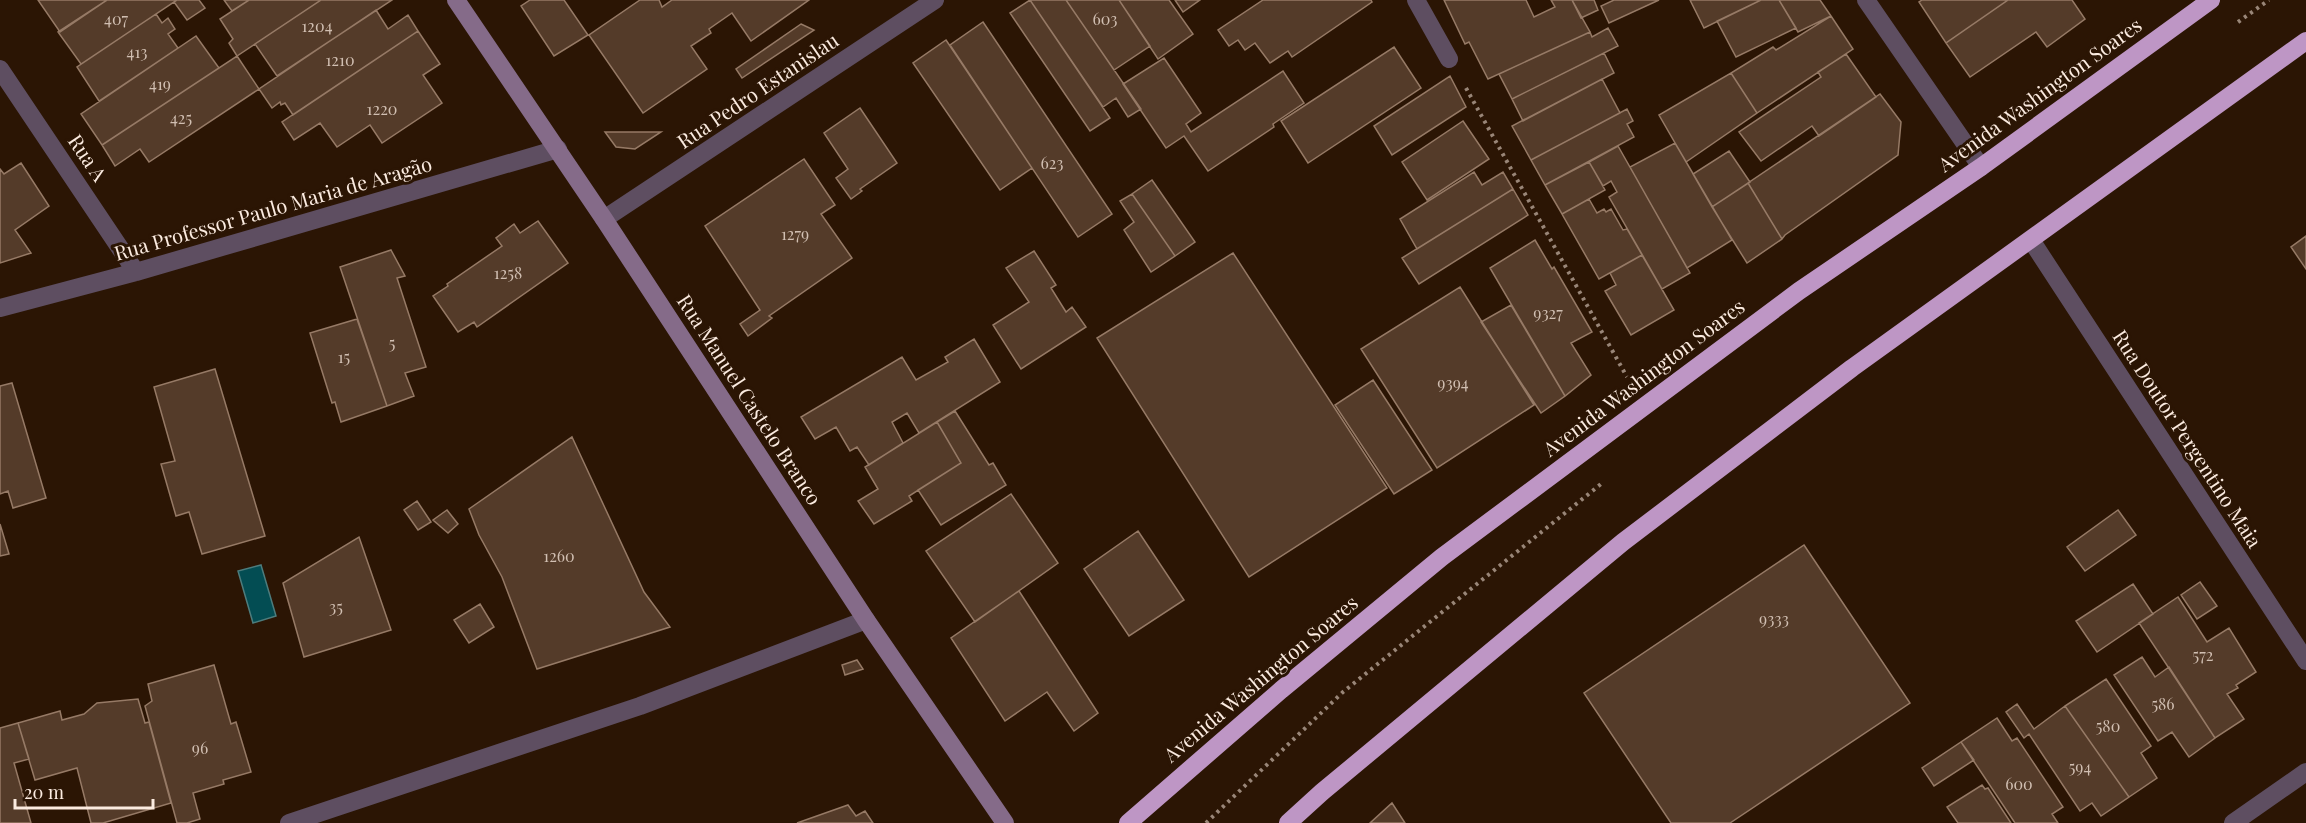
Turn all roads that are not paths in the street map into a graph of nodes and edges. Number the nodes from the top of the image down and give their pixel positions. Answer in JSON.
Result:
{"nodes":[{"id":1,"x":456,"y":0,"type":"edge"},
{"id":2,"x":935,"y":0,"type":"edge"},
{"id":3,"x":1416,"y":0,"type":"edge"},
{"id":4,"x":1866,"y":0,"type":"edge"},
{"id":5,"x":2211,"y":0,"type":"edge"},
{"id":6,"x":2306,"y":41,"type":"edge"},
{"id":7,"x":1449,"y":59,"type":"road end"},
{"id":8,"x":0,"y":69,"type":"edge"},
{"id":9,"x":558,"y":149,"type":"junction"},
{"id":10,"x":1981,"y":167,"type":"junction"},
{"id":11,"x":604,"y":219,"type":"junction"},
{"id":12,"x":2031,"y":240,"type":"junction"},
{"id":13,"x":136,"y":272,"type":"junction"},
{"id":14,"x":0,"y":308,"type":"edge"},
{"id":15,"x":866,"y":620,"type":"junction"},
{"id":16,"x":2306,"y":661,"type":"edge"},
{"id":17,"x":2306,"y":772,"type":"edge"},
{"id":18,"x":289,"y":823,"type":"edge"},
{"id":19,"x":1005,"y":823,"type":"edge"},
{"id":20,"x":1128,"y":823,"type":"edge"},
{"id":21,"x":1288,"y":823,"type":"edge"},
{"id":22,"x":2233,"y":823,"type":"edge"}],
"edges":[{"from":1,"to":9,"type":"street","name":"Rua Manuel Castelo Branco"},
{"from":2,"to":11,"type":"street","name":"Rua Pedro Estanislau"},
{"from":3,"to":7,"type":"street"},
{"from":4,"to":10,"type":"street"},
{"from":5,"to":10,"type":"highway","name":"Avenida Washington Soares"},
{"from":6,"to":12,"type":"highway"},
{"from":8,"to":13,"type":"street","name":"Rua A"},
{"from":9,"to":11,"type":"street","name":"Rua Manuel Castelo Branco"},
{"from":9,"to":13,"type":"street","name":"Rua Professor Paulo Maria de Aragão"},
{"from":10,"to":20,"type":"highway","name":"Avenida Washington Soares"},
{"from":11,"to":15,"type":"street","name":"Rua Manuel Castelo Branco"},
{"from":12,"to":16,"type":"street","name":"Rua Doutor Pergentino Maia"},
{"from":12,"to":21,"type":"highway"},
{"from":13,"to":14,"type":"street","name":"Rua Professor Paulo Maria de Aragão"},
{"from":15,"to":18,"type":"street"},
{"from":15,"to":19,"type":"street","name":"Rua Manuel Castelo Branco"},
{"from":17,"to":22,"type":"street"}]}
